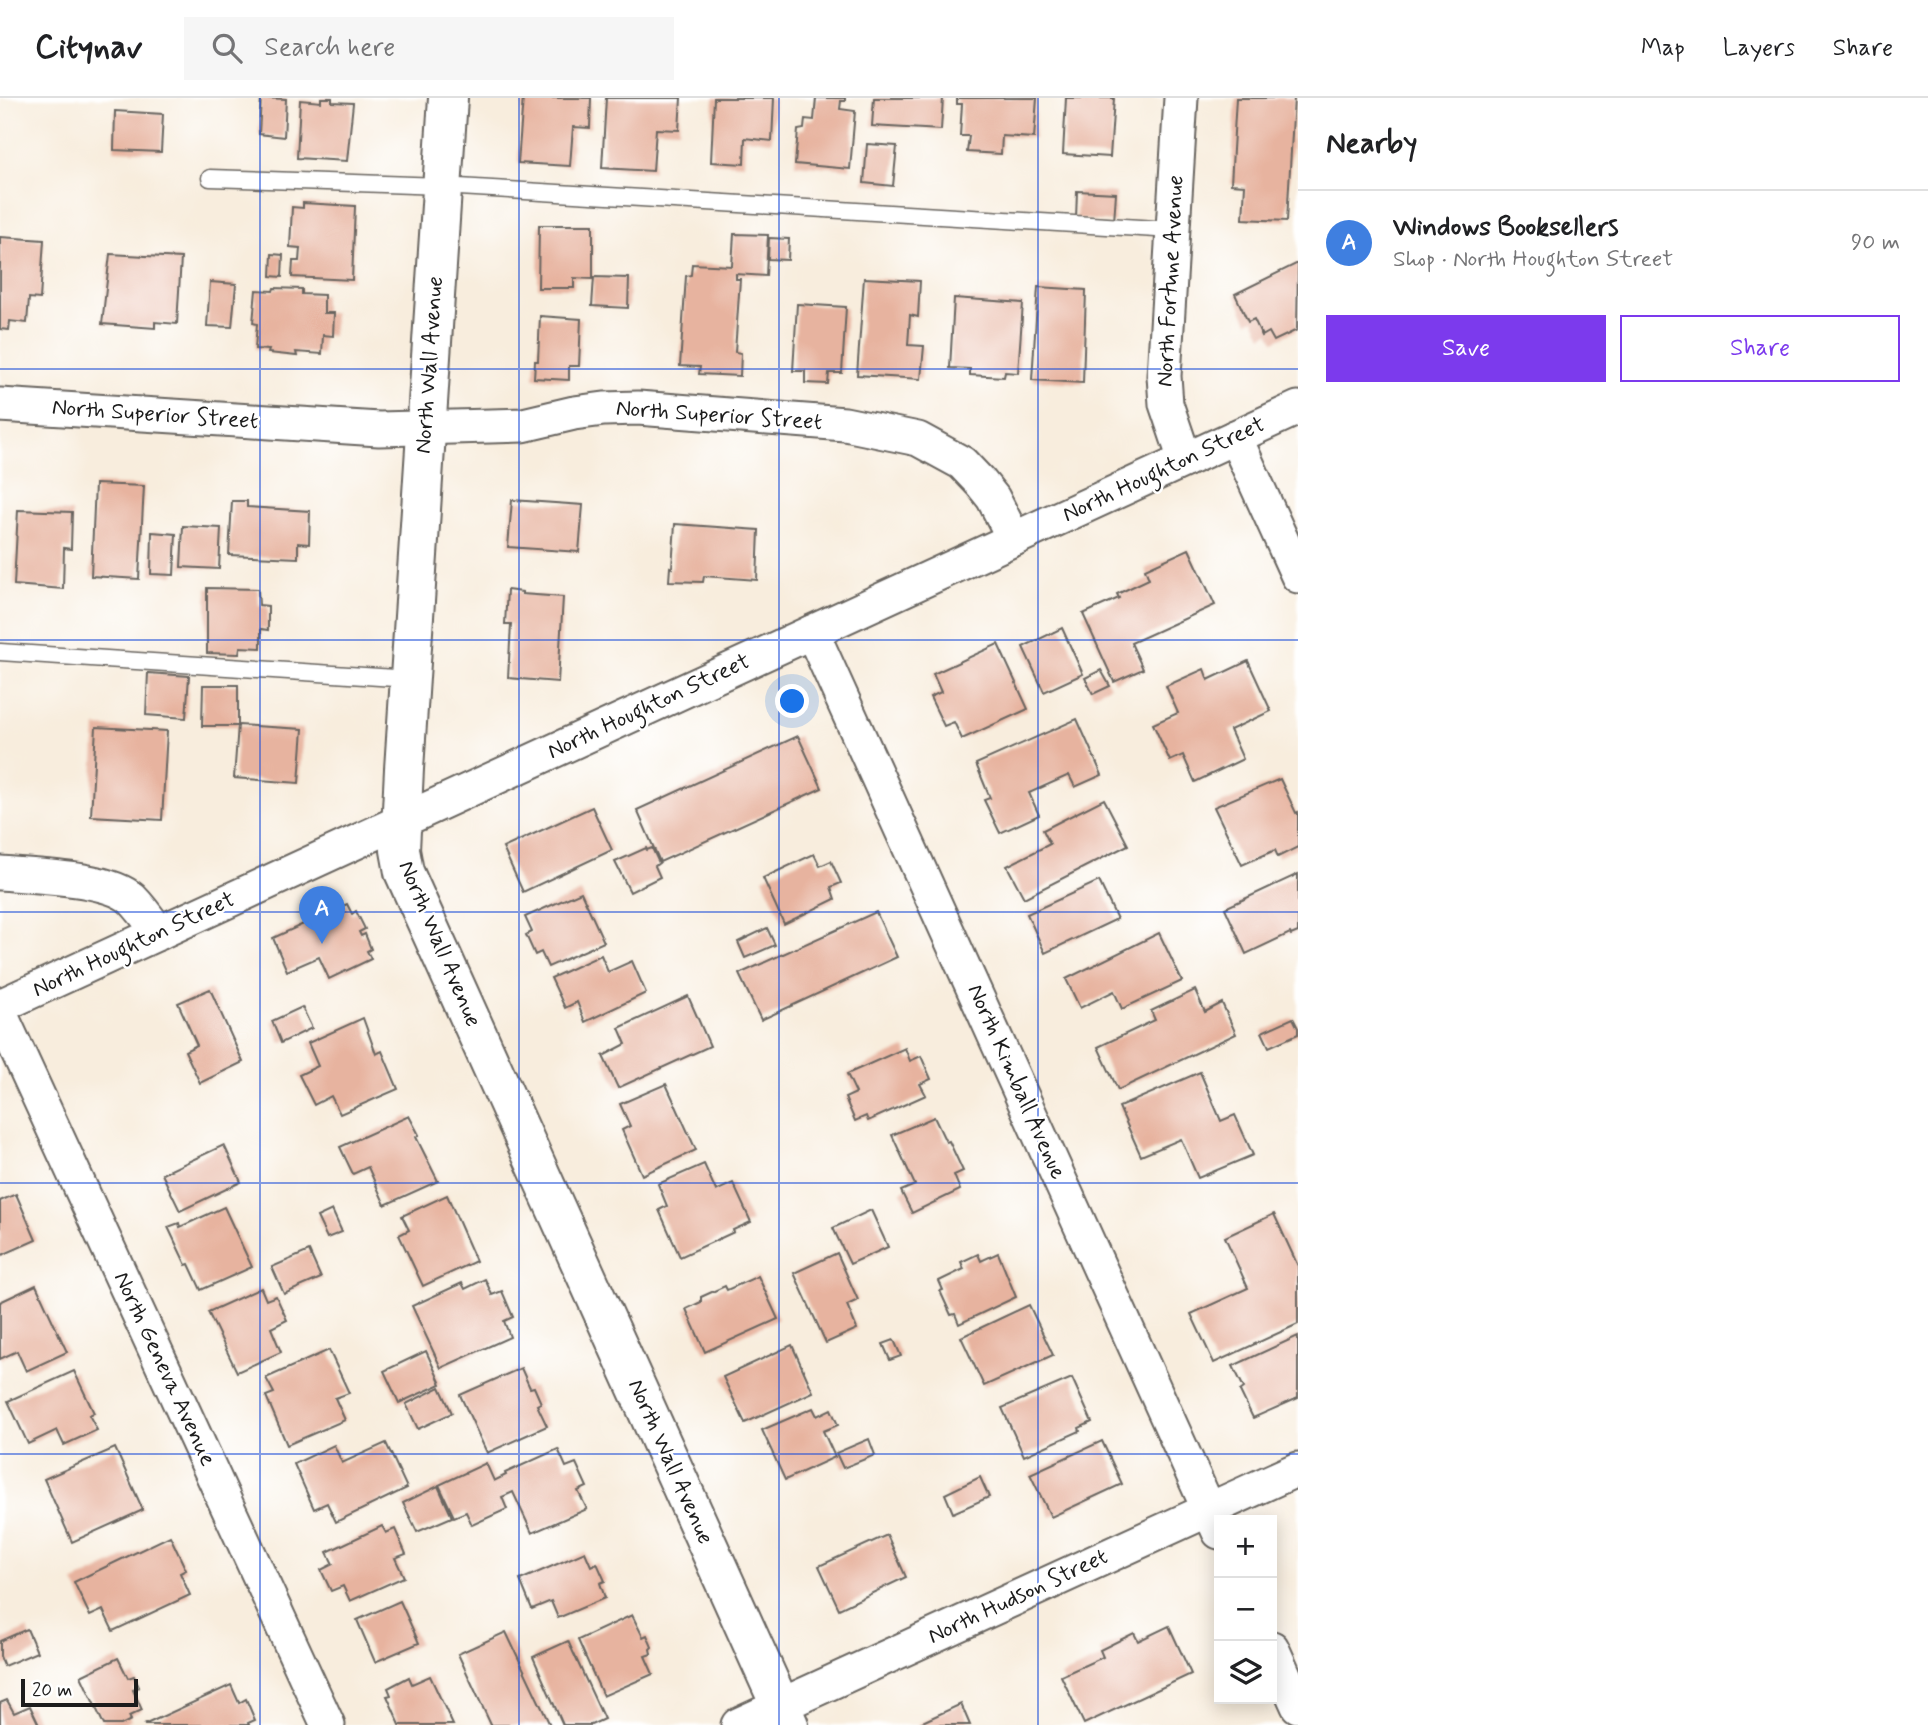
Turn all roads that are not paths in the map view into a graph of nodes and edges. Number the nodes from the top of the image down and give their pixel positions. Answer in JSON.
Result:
{"nodes":[{"id":1,"x":448,"y":98,"type":"edge"},
{"id":2,"x":1181,"y":98,"type":"edge"},
{"id":3,"x":210,"y":178,"type":"dead end"},
{"id":4,"x":442,"y":186,"type":"junction"},
{"id":5,"x":1173,"y":230,"type":"junction"},
{"id":6,"x":0,"y":405,"type":"edge"},
{"id":7,"x":1298,"y":408,"type":"edge"},
{"id":8,"x":426,"y":429,"type":"junction"},
{"id":9,"x":1235,"y":437,"type":"junction"},
{"id":10,"x":1185,"y":460,"type":"junction"},
{"id":11,"x":1014,"y":539,"type":"junction"},
{"id":12,"x":1298,"y":576,"type":"edge"},
{"id":13,"x":812,"y":632,"type":"junction"},
{"id":14,"x":0,"y":652,"type":"edge"},
{"id":15,"x":410,"y":679,"type":"junction"},
{"id":16,"x":402,"y":821,"type":"junction"},
{"id":17,"x":0,"y":873,"type":"edge"},
{"id":18,"x":159,"y":933,"type":"junction"},
{"id":19,"x":0,"y":1006,"type":"edge"},
{"id":20,"x":0,"y":1013,"type":"edge"},
{"id":21,"x":1298,"y":1469,"type":"edge"},
{"id":22,"x":1224,"y":1515,"type":"edge"},
{"id":23,"x":1214,"y":1521,"type":"edge"},
{"id":24,"x":1277,"y":1659,"type":"edge"},
{"id":25,"x":1298,"y":1706,"type":"edge"},
{"id":26,"x":784,"y":1715,"type":"edge"},
{"id":27,"x":328,"y":1725,"type":"edge"},
{"id":28,"x":738,"y":1725,"type":"edge"}],
"edges":[{"from":1,"to":4,"type":"street","name":"North Wall Avenue"},
{"from":2,"to":5,"type":"street","name":"North Fortune Avenue"},
{"from":3,"to":4,"type":"lane"},
{"from":4,"to":5,"type":"lane"},
{"from":4,"to":8,"type":"street","name":"North Wall Avenue"},
{"from":5,"to":10,"type":"street","name":"North Fortune Avenue"},
{"from":6,"to":8,"type":"street","name":"North Superior Street"},
{"from":7,"to":9,"type":"street","name":"North Houghton Street"},
{"from":8,"to":11,"type":"street","name":"North Superior Street"},
{"from":8,"to":15,"type":"street","name":"North Wall Avenue"},
{"from":9,"to":10,"type":"street","name":"North Houghton Street"},
{"from":9,"to":12,"type":"street"},
{"from":10,"to":11,"type":"street","name":"North Houghton Street"},
{"from":11,"to":13,"type":"street","name":"North Houghton Street"},
{"from":13,"to":16,"type":"street","name":"North Houghton Street"},
{"from":13,"to":23,"type":"street","name":"North Kimball Avenue"},
{"from":14,"to":15,"type":"lane"},
{"from":15,"to":16,"type":"street","name":"North Wall Avenue"},
{"from":16,"to":18,"type":"street","name":"North Houghton Street"},
{"from":16,"to":26,"type":"street","name":"North Wall Avenue"},
{"from":17,"to":18,"type":"street"},
{"from":18,"to":19,"type":"street","name":"North Houghton Street"},
{"from":20,"to":27,"type":"street","name":"North Geneva Avenue"},
{"from":21,"to":22,"type":"street","name":"North Hudson Street"},
{"from":23,"to":26,"type":"street","name":"North Hudson Street"},
{"from":24,"to":25,"type":"street"},
{"from":26,"to":28,"type":"street","name":"North Hudson Street"}]}
